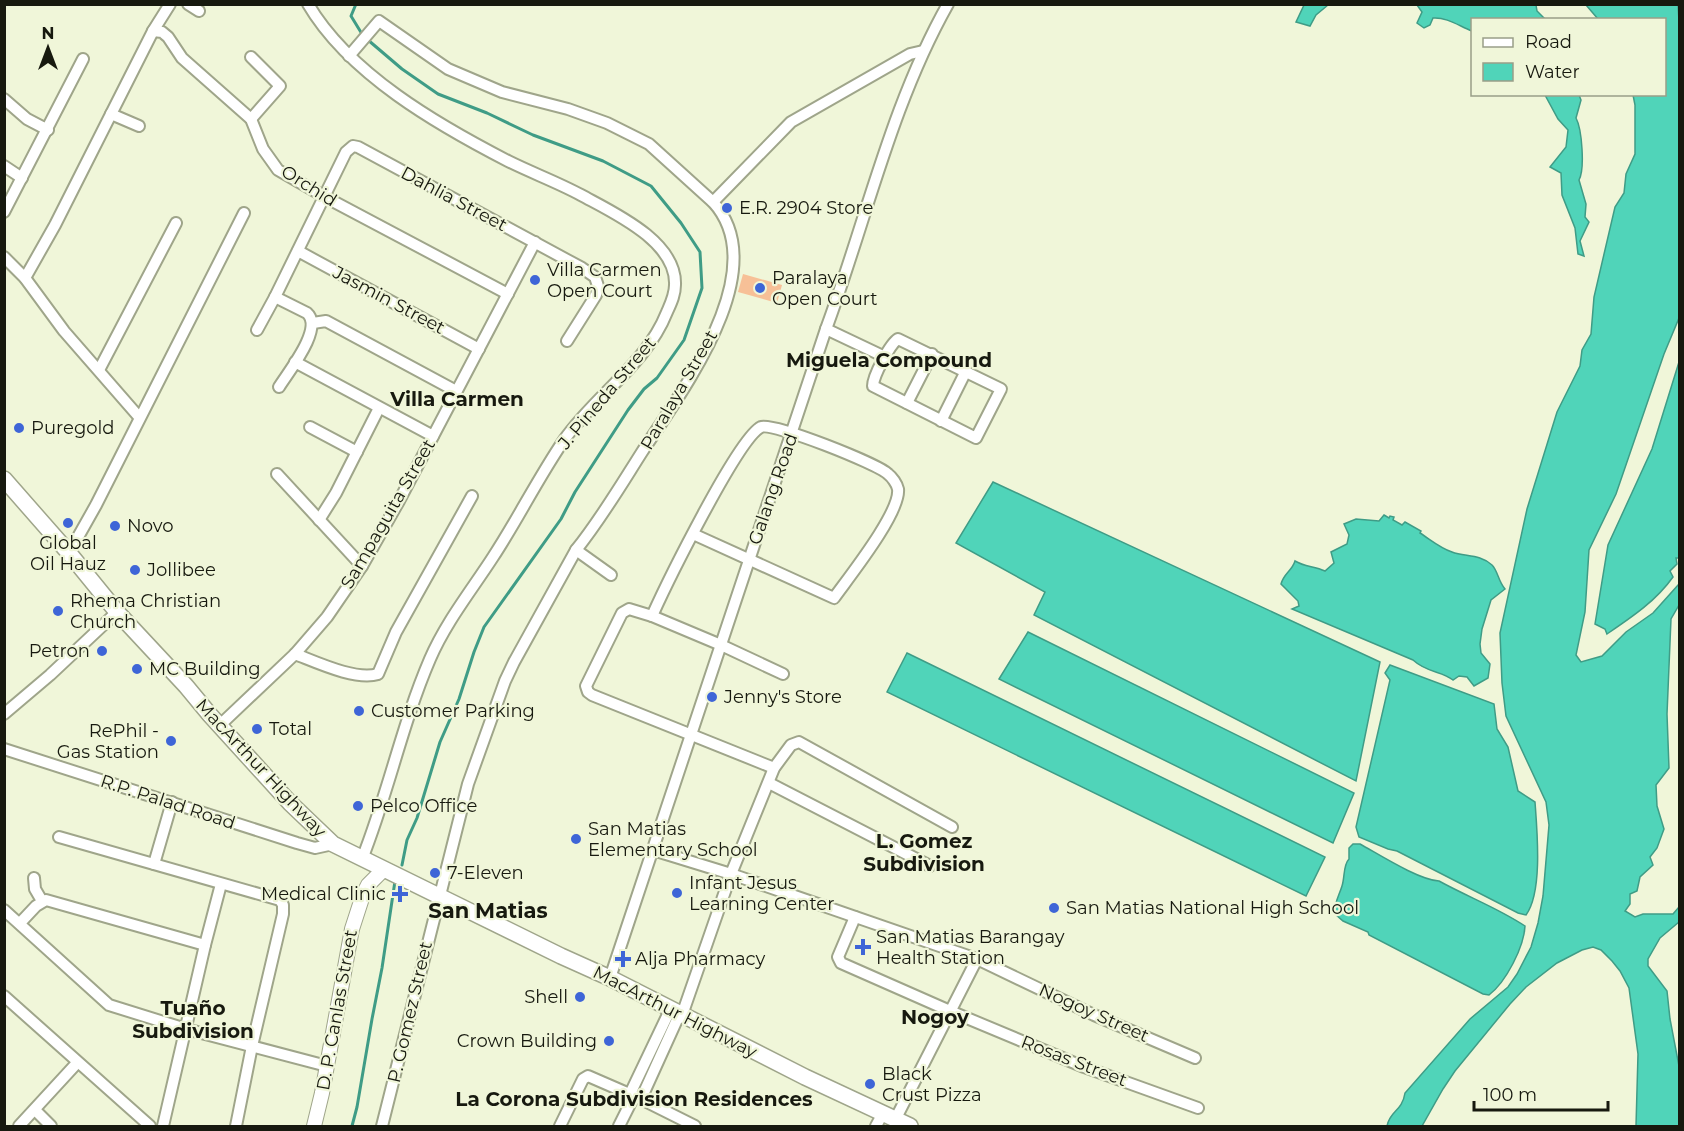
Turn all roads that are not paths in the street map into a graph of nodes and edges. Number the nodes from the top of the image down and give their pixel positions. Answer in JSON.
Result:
{"nodes":[{"id":1,"x":170,"y":4,"type":"edge"},
{"id":2,"x":188,"y":4,"type":"edge"},
{"id":3,"x":308,"y":4,"type":"edge"},
{"id":4,"x":948,"y":4,"type":"edge"},
{"id":5,"x":199,"y":11,"type":"dead end"},
{"id":6,"x":153,"y":32,"type":"junction"},
{"id":7,"x":923,"y":51,"type":"junction"},
{"id":8,"x":349,"y":56,"type":"junction"},
{"id":9,"x":251,"y":57,"type":"dead end"},
{"id":10,"x":83,"y":59,"type":"dead end"},
{"id":11,"x":4,"y":99,"type":"edge"},
{"id":12,"x":111,"y":114,"type":"junction"},
{"id":13,"x":251,"y":119,"type":"junction"},
{"id":14,"x":139,"y":126,"type":"dead end"},
{"id":15,"x":48,"y":130,"type":"junction"},
{"id":16,"x":4,"y":166,"type":"edge"},
{"id":17,"x":22,"y":178,"type":"junction"},
{"id":18,"x":325,"y":197,"type":"junction"},
{"id":19,"x":713,"y":202,"type":"junction"},
{"id":20,"x":4,"y":212,"type":"edge"},
{"id":21,"x":244,"y":213,"type":"dead end"},
{"id":22,"x":176,"y":223,"type":"dead end"},
{"id":23,"x":535,"y":242,"type":"junction"},
{"id":24,"x":298,"y":251,"type":"junction"},
{"id":25,"x":4,"y":257,"type":"edge"},
{"id":26,"x":25,"y":278,"type":"junction"},
{"id":27,"x":508,"y":294,"type":"junction"},
{"id":28,"x":275,"y":297,"type":"junction"},
{"id":29,"x":313,"y":323,"type":"junction"},
{"id":30,"x":826,"y":329,"type":"junction"},
{"id":31,"x":257,"y":330,"type":"dead end"},
{"id":32,"x":567,"y":340,"type":"dead end"},
{"id":33,"x":479,"y":349,"type":"junction"},
{"id":34,"x":932,"y":354,"type":"junction"},
{"id":35,"x":885,"y":357,"type":"junction"},
{"id":36,"x":295,"y":362,"type":"junction"},
{"id":37,"x":99,"y":370,"type":"junction"},
{"id":38,"x":966,"y":371,"type":"junction"},
{"id":39,"x":279,"y":387,"type":"dead end"},
{"id":40,"x":456,"y":391,"type":"junction"},
{"id":41,"x":907,"y":404,"type":"junction"},
{"id":42,"x":379,"y":408,"type":"junction"},
{"id":43,"x":139,"y":417,"type":"junction"},
{"id":44,"x":941,"y":421,"type":"junction"},
{"id":45,"x":310,"y":426,"type":"dead end"},
{"id":46,"x":793,"y":432,"type":"junction"},
{"id":47,"x":433,"y":436,"type":"junction"},
{"id":48,"x":357,"y":452,"type":"junction"},
{"id":49,"x":277,"y":474,"type":"dead end"},
{"id":50,"x":4,"y":479,"type":"edge"},
{"id":51,"x":472,"y":496,"type":"dead end"},
{"id":52,"x":319,"y":520,"type":"junction"},
{"id":53,"x":693,"y":534,"type":"junction"},
{"id":54,"x":576,"y":550,"type":"junction"},
{"id":55,"x":69,"y":553,"type":"junction"},
{"id":56,"x":749,"y":560,"type":"junction"},
{"id":57,"x":362,"y":566,"type":"junction"},
{"id":58,"x":611,"y":575,"type":"dead end"},
{"id":59,"x":117,"y":612,"type":"junction"},
{"id":60,"x":652,"y":616,"type":"junction"},
{"id":61,"x":721,"y":645,"type":"junction"},
{"id":62,"x":295,"y":654,"type":"junction"},
{"id":63,"x":783,"y":674,"type":"dead end"},
{"id":64,"x":4,"y":714,"type":"edge"},
{"id":65,"x":219,"y":726,"type":"junction"},
{"id":66,"x":691,"y":736,"type":"junction"},
{"id":67,"x":4,"y":749,"type":"edge"},
{"id":68,"x":774,"y":768,"type":"junction"},
{"id":69,"x":768,"y":783,"type":"junction"},
{"id":70,"x":172,"y":802,"type":"junction"},
{"id":71,"x":952,"y":827,"type":"dead end"},
{"id":72,"x":59,"y":837,"type":"dead end"},
{"id":73,"x":333,"y":844,"type":"junction"},
{"id":74,"x":653,"y":850,"type":"junction"},
{"id":75,"x":363,"y":860,"type":"junction"},
{"id":76,"x":154,"y":864,"type":"junction"},
{"id":77,"x":930,"y":866,"type":"dead end"},
{"id":78,"x":383,"y":870,"type":"junction"},
{"id":79,"x":731,"y":874,"type":"junction"},
{"id":80,"x":34,"y":878,"type":"dead end"},
{"id":81,"x":221,"y":884,"type":"junction"},
{"id":82,"x":363,"y":895,"type":"junction"},
{"id":83,"x":440,"y":897,"type":"junction"},
{"id":84,"x":42,"y":901,"type":"junction"},
{"id":85,"x":4,"y":910,"type":"edge"},
{"id":86,"x":855,"y":917,"type":"junction"},
{"id":87,"x":20,"y":923,"type":"junction"},
{"id":88,"x":204,"y":945,"type":"junction"},
{"id":89,"x":977,"y":959,"type":"junction"},
{"id":90,"x":610,"y":978,"type":"junction"},
{"id":91,"x":4,"y":996,"type":"edge"},
{"id":92,"x":950,"y":1011,"type":"junction"},
{"id":93,"x":678,"y":1012,"type":"junction"},
{"id":94,"x":186,"y":1029,"type":"junction"},
{"id":95,"x":252,"y":1046,"type":"junction"},
{"id":96,"x":1195,"y":1058,"type":"dead end"},
{"id":97,"x":77,"y":1063,"type":"junction"},
{"id":98,"x":327,"y":1066,"type":"junction"},
{"id":99,"x":635,"y":1096,"type":"junction"},
{"id":100,"x":1198,"y":1108,"type":"dead end"},
{"id":101,"x":35,"y":1110,"type":"junction"},
{"id":102,"x":884,"y":1120,"type":"edge"},
{"id":103,"x":675,"y":1122,"type":"edge"},
{"id":104,"x":19,"y":1126,"type":"edge"},
{"id":105,"x":51,"y":1126,"type":"edge"},
{"id":106,"x":150,"y":1126,"type":"edge"},
{"id":107,"x":163,"y":1126,"type":"edge"},
{"id":108,"x":236,"y":1126,"type":"edge"},
{"id":109,"x":314,"y":1126,"type":"edge"},
{"id":110,"x":382,"y":1126,"type":"edge"},
{"id":111,"x":560,"y":1126,"type":"edge"},
{"id":112,"x":619,"y":1126,"type":"edge"},
{"id":113,"x":695,"y":1126,"type":"edge"},
{"id":114,"x":910,"y":1126,"type":"edge"}],
"edges":[{"from":1,"to":6,"type":"street"},
{"from":2,"to":5,"type":"street"},
{"from":3,"to":8,"type":"street","name":"J. Pineda Street"},
{"from":4,"to":7,"type":"street","name":"Galang Road"},
{"from":6,"to":12,"type":"street"},
{"from":6,"to":13,"type":"street","name":"Orchid"},
{"from":7,"to":19,"type":"street"},
{"from":7,"to":30,"type":"street","name":"Galang Road"},
{"from":8,"to":19,"type":"street","name":"Paralaya Street"},
{"from":8,"to":75,"type":"street","name":"J. Pineda Street"},
{"from":9,"to":13,"type":"street"},
{"from":10,"to":15,"type":"street"},
{"from":11,"to":15,"type":"street"},
{"from":12,"to":14,"type":"street"},
{"from":12,"to":26,"type":"street"},
{"from":13,"to":18,"type":"street","name":"Orchid"},
{"from":15,"to":17,"type":"street"},
{"from":16,"to":17,"type":"street"},
{"from":17,"to":20,"type":"street"},
{"from":18,"to":23,"type":"street","name":"Dahlia Street"},
{"from":18,"to":24,"type":"street","name":"Dahlia Street"},
{"from":18,"to":27,"type":"street","name":"Orchid"},
{"from":19,"to":54,"type":"street","name":"Paralaya Street"},
{"from":21,"to":43,"type":"street"},
{"from":22,"to":37,"type":"street"},
{"from":23,"to":27,"type":"street","name":"Sampaguita Street"},
{"from":23,"to":32,"type":"street","name":"Dahlia Street"},
{"from":24,"to":28,"type":"street","name":"Dahlia Street"},
{"from":24,"to":33,"type":"street","name":"Jasmin Street"},
{"from":25,"to":26,"type":"street"},
{"from":26,"to":37,"type":"street"},
{"from":27,"to":33,"type":"street","name":"Sampaguita Street"},
{"from":28,"to":29,"type":"street"},
{"from":28,"to":31,"type":"street","name":"Dahlia Street"},
{"from":29,"to":36,"type":"street"},
{"from":29,"to":40,"type":"street"},
{"from":30,"to":35,"type":"street"},
{"from":30,"to":46,"type":"street","name":"Galang Road"},
{"from":33,"to":40,"type":"street","name":"Sampaguita Street"},
{"from":34,"to":35,"type":"street"},
{"from":34,"to":38,"type":"street"},
{"from":34,"to":41,"type":"street"},
{"from":35,"to":41,"type":"street"},
{"from":36,"to":39,"type":"street"},
{"from":36,"to":42,"type":"street"},
{"from":37,"to":43,"type":"street"},
{"from":38,"to":44,"type":"street"},
{"from":38,"to":44,"type":"street"},
{"from":40,"to":47,"type":"street","name":"Sampaguita Street"},
{"from":41,"to":44,"type":"street"},
{"from":42,"to":47,"type":"street"},
{"from":42,"to":48,"type":"street"},
{"from":43,"to":55,"type":"street"},
{"from":45,"to":48,"type":"street"},
{"from":46,"to":53,"type":"street"},
{"from":46,"to":56,"type":"street","name":"Galang Road"},
{"from":46,"to":56,"type":"street"},
{"from":47,"to":57,"type":"street","name":"Sampaguita Street"},
{"from":48,"to":52,"type":"street"},
{"from":49,"to":52,"type":"street"},
{"from":50,"to":55,"type":"highway","name":"MacArthur Highway"},
{"from":51,"to":62,"type":"street"},
{"from":52,"to":57,"type":"street"},
{"from":53,"to":56,"type":"street"},
{"from":53,"to":60,"type":"street"},
{"from":54,"to":58,"type":"street"},
{"from":54,"to":83,"type":"street","name":"Paralaya Street"},
{"from":55,"to":59,"type":"highway","name":"MacArthur Highway"},
{"from":56,"to":61,"type":"street","name":"Galang Road"},
{"from":57,"to":62,"type":"street","name":"Sampaguita Street"},
{"from":59,"to":64,"type":"street"},
{"from":59,"to":65,"type":"highway","name":"MacArthur Highway"},
{"from":60,"to":61,"type":"street"},
{"from":60,"to":66,"type":"street"},
{"from":61,"to":63,"type":"street"},
{"from":61,"to":66,"type":"street","name":"Galang Road"},
{"from":62,"to":65,"type":"street","name":"Sampaguita Street"},
{"from":65,"to":73,"type":"highway","name":"MacArthur Highway"},
{"from":66,"to":68,"type":"street"},
{"from":66,"to":74,"type":"street","name":"Galang Road"},
{"from":67,"to":70,"type":"street","name":"R.P. Palad Road"},
{"from":68,"to":69,"type":"street"},
{"from":68,"to":71,"type":"street"},
{"from":69,"to":77,"type":"street"},
{"from":69,"to":79,"type":"street"},
{"from":70,"to":73,"type":"street","name":"R.P. Palad Road"},
{"from":70,"to":76,"type":"street"},
{"from":72,"to":76,"type":"street"},
{"from":73,"to":75,"type":"highway","name":"MacArthur Highway"},
{"from":74,"to":79,"type":"street","name":"Nogoy Street"},
{"from":74,"to":90,"type":"street","name":"Galang Road"},
{"from":75,"to":78,"type":"highway","name":"MacArthur Highway"},
{"from":75,"to":82,"type":"main road","name":"D. P. Canlas Street"},
{"from":76,"to":81,"type":"street"},
{"from":78,"to":82,"type":"main road","name":"D. P. Canlas Street"},
{"from":78,"to":83,"type":"highway","name":"MacArthur Highway"},
{"from":79,"to":86,"type":"street","name":"Nogoy Street"},
{"from":79,"to":93,"type":"street"},
{"from":80,"to":84,"type":"street"},
{"from":81,"to":88,"type":"street"},
{"from":81,"to":95,"type":"street"},
{"from":82,"to":98,"type":"main road","name":"D. P. Canlas Street"},
{"from":83,"to":90,"type":"highway","name":"MacArthur Highway"},
{"from":83,"to":110,"type":"street","name":"P. Gomez Street"},
{"from":84,"to":87,"type":"street"},
{"from":84,"to":88,"type":"street"},
{"from":85,"to":87,"type":"street"},
{"from":86,"to":89,"type":"street","name":"Nogoy Street"},
{"from":86,"to":92,"type":"street","name":"Rosas Street"},
{"from":87,"to":94,"type":"street"},
{"from":88,"to":94,"type":"street"},
{"from":89,"to":92,"type":"street"},
{"from":89,"to":96,"type":"street","name":"Nogoy Street"},
{"from":90,"to":93,"type":"highway","name":"MacArthur Highway"},
{"from":91,"to":97,"type":"street"},
{"from":92,"to":100,"type":"street","name":"Rosas Street"},
{"from":92,"to":102,"type":"street"},
{"from":93,"to":99,"type":"street"},
{"from":93,"to":102,"type":"highway","name":"MacArthur Highway"},
{"from":94,"to":95,"type":"street"},
{"from":94,"to":107,"type":"street"},
{"from":95,"to":98,"type":"street"},
{"from":95,"to":108,"type":"street"},
{"from":97,"to":101,"type":"street"},
{"from":97,"to":106,"type":"street"},
{"from":98,"to":109,"type":"main road","name":"D. P. Canlas Street"},
{"from":99,"to":103,"type":"street"},
{"from":99,"to":111,"type":"street"},
{"from":99,"to":112,"type":"street"},
{"from":101,"to":104,"type":"street"},
{"from":101,"to":105,"type":"street"},
{"from":102,"to":114,"type":"highway","name":"MacArthur Highway"},
{"from":103,"to":113,"type":"street"}]}
